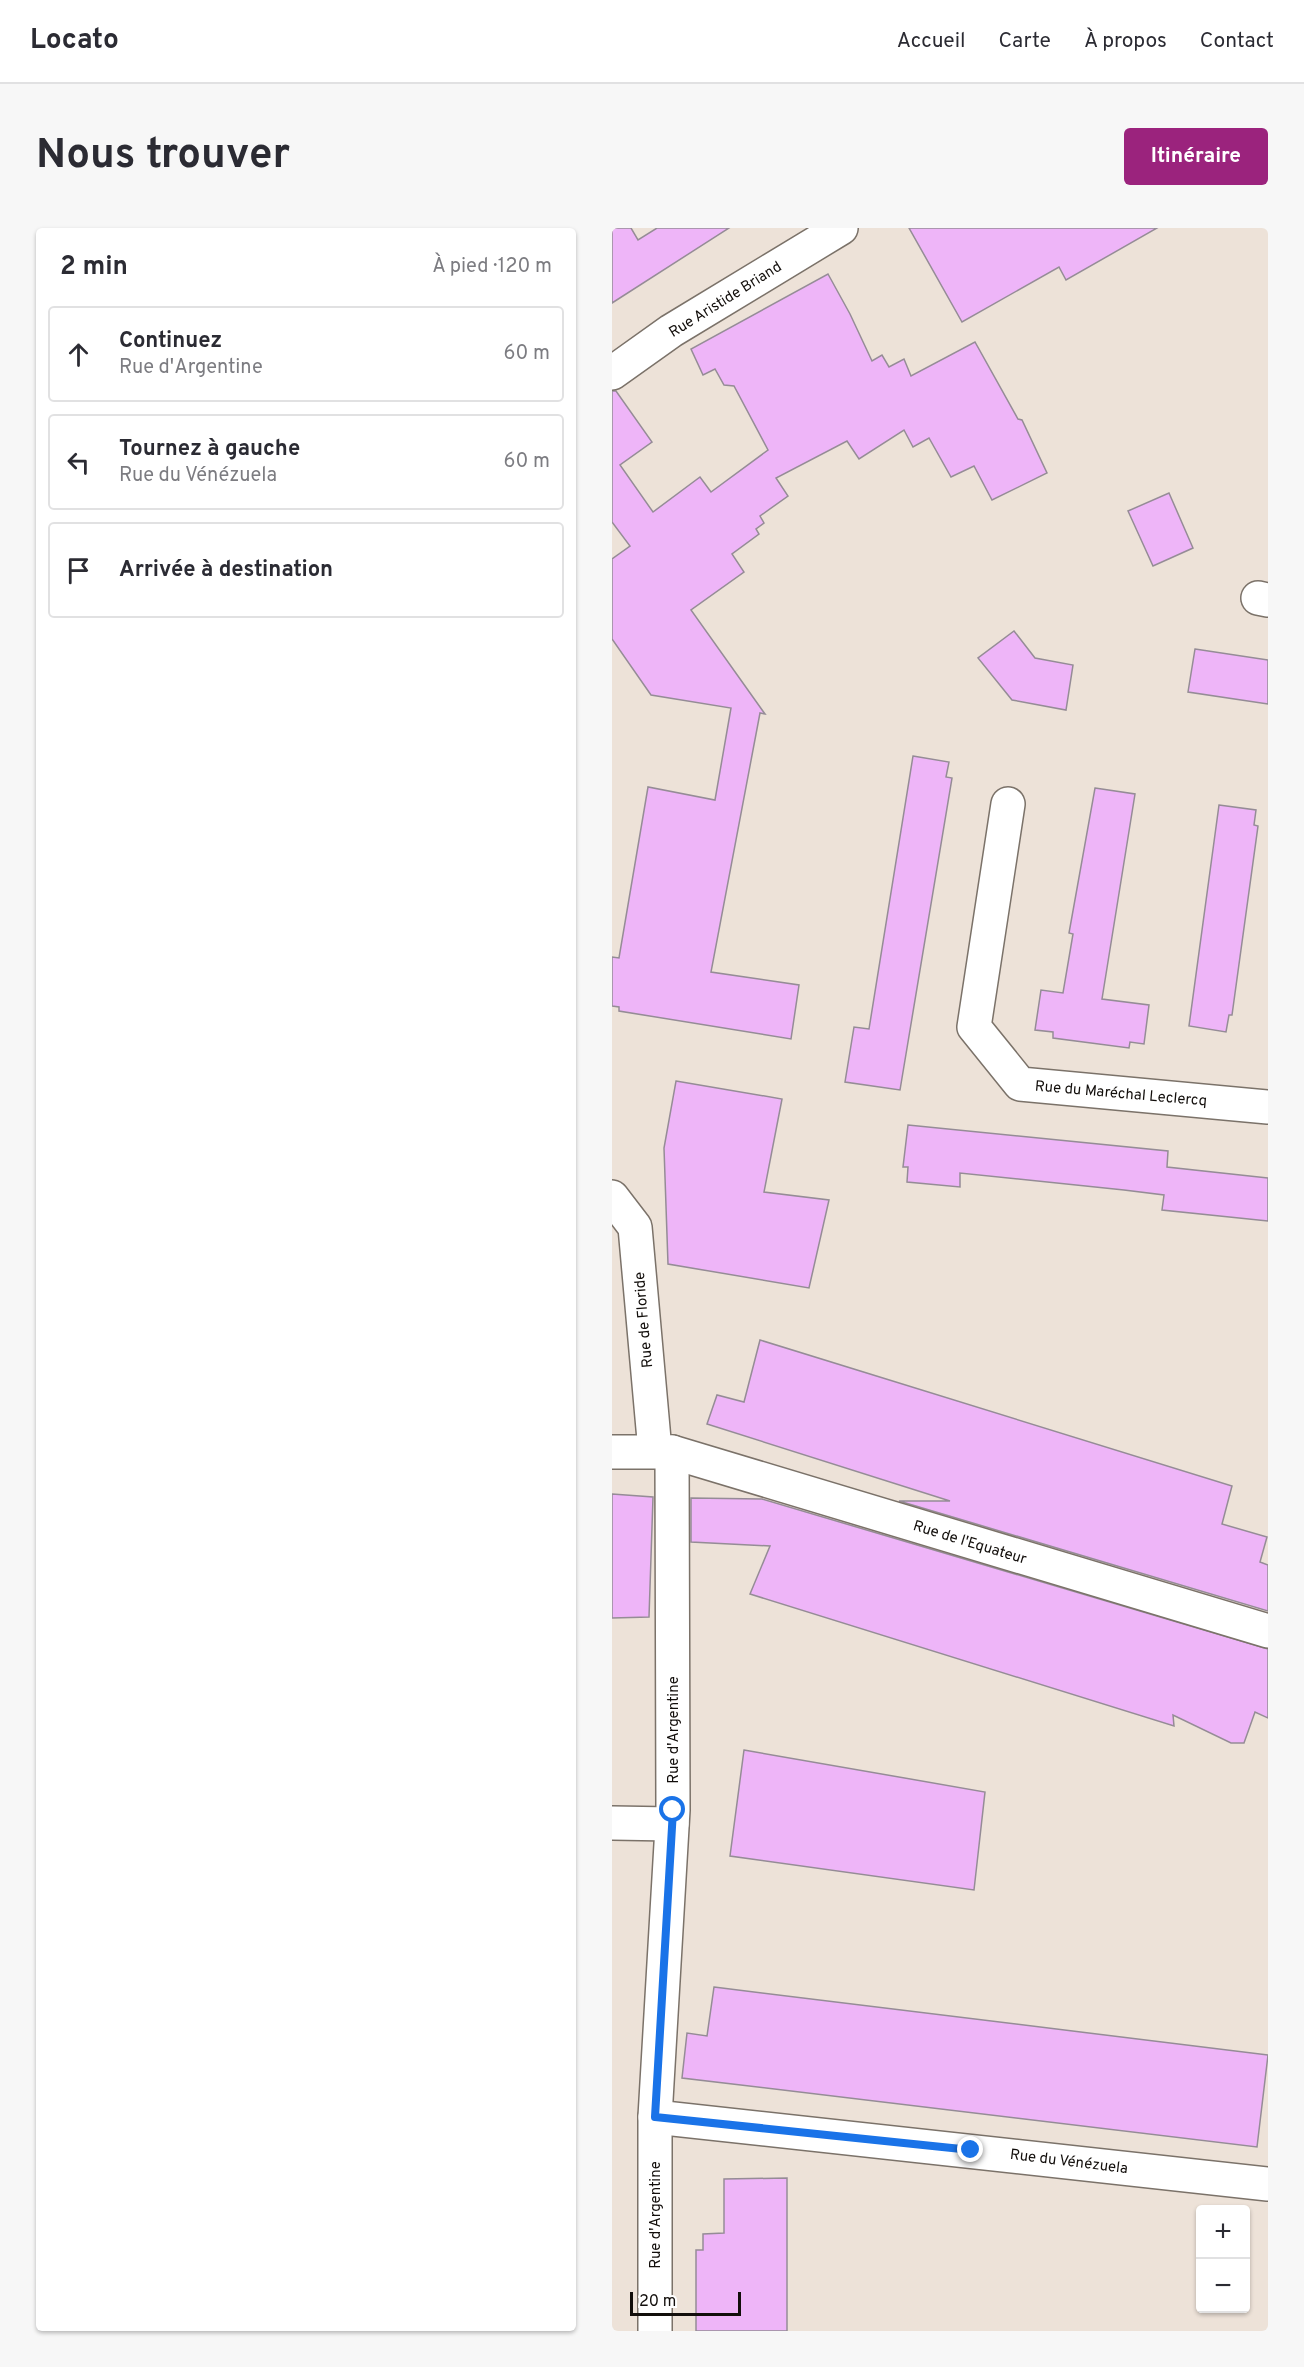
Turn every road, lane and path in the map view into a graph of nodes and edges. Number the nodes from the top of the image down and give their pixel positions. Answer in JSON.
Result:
{"nodes":[{"id":1,"x":841,"y":228,"type":"edge"},
{"id":2,"x":612,"y":373,"type":"edge"},
{"id":3,"x":1008,"y":804,"type":"dead end"},
{"id":4,"x":1268,"y":1107,"type":"edge"},
{"id":5,"x":612,"y":1197,"type":"edge"},
{"id":6,"x":612,"y":1452,"type":"edge"},
{"id":7,"x":663,"y":1452,"type":"junction"},
{"id":8,"x":1268,"y":1631,"type":"edge"},
{"id":9,"x":612,"y":1823,"type":"edge"},
{"id":10,"x":672,"y":1824,"type":"junction"},
{"id":11,"x":655,"y":2117,"type":"junction"},
{"id":12,"x":1268,"y":2184,"type":"edge"},
{"id":13,"x":655,"y":2331,"type":"edge"}],
"edges":[{"from":1,"to":2,"type":"street","name":"Rue Aristide Briand"},
{"from":3,"to":4,"type":"street","name":"Rue du Maréchal Leclercq"},
{"from":5,"to":7,"type":"street","name":"Rue de Floride"},
{"from":6,"to":7,"type":"street","name":"Rue de l'Equateur"},
{"from":7,"to":8,"type":"street","name":"Rue de l'Equateur"},
{"from":7,"to":10,"type":"street","name":"Rue d'Argentine"},
{"from":9,"to":10,"type":"street"},
{"from":10,"to":11,"type":"street","name":"Rue d'Argentine"},
{"from":11,"to":12,"type":"street","name":"Rue du Vénézuela"},
{"from":11,"to":13,"type":"street","name":"Rue d'Argentine"}]}
